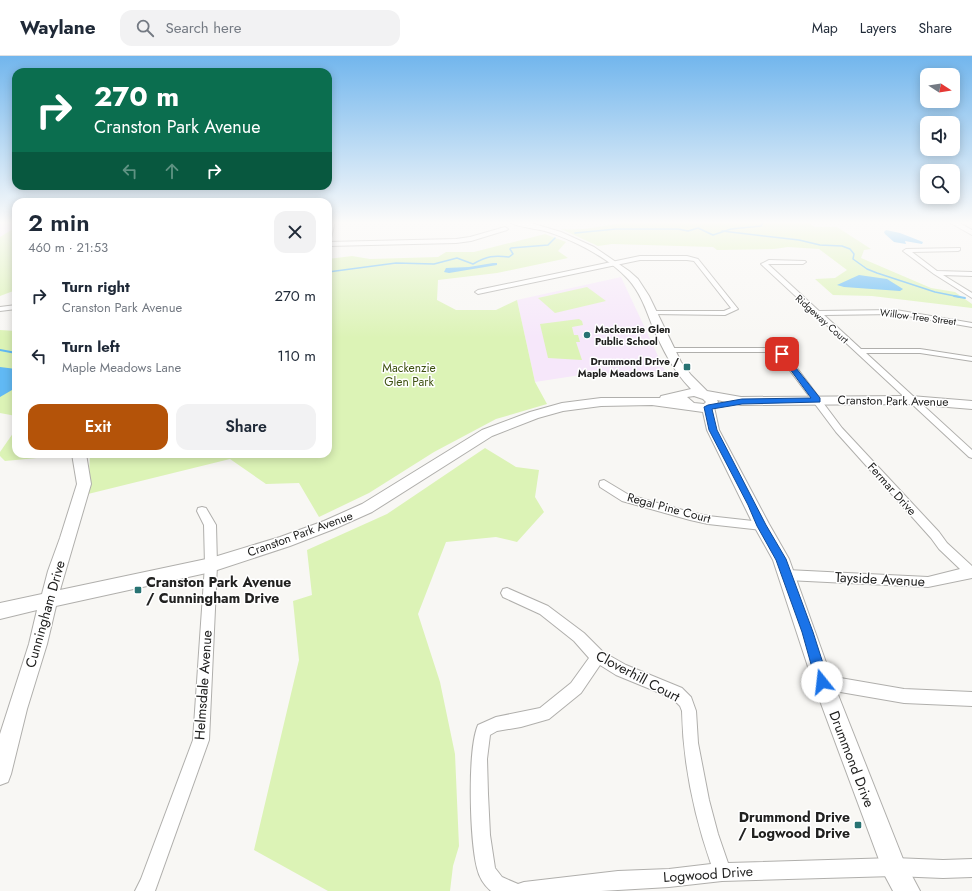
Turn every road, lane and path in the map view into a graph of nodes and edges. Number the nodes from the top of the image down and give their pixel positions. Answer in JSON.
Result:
{"nodes":[{"id":1,"x":610,"y":260,"type":"edge"},
{"id":2,"x":630,"y":260,"type":"edge"},
{"id":3,"x":695,"y":260,"type":"edge"},
{"id":4,"x":918,"y":260,"type":"edge"},
{"id":5,"x":803,"y":262,"type":"dead end"},
{"id":6,"x":615,"y":263,"type":"junction"},
{"id":7,"x":936,"y":274,"type":"junction"},
{"id":8,"x":972,"y":274,"type":"edge"},
{"id":9,"x":478,"y":292,"type":"dead end"},
{"id":10,"x":972,"y":296,"type":"edge"},
{"id":11,"x":12,"y":308,"type":"edge"},
{"id":12,"x":0,"y":309,"type":"edge"},
{"id":13,"x":653,"y":313,"type":"junction"},
{"id":14,"x":817,"y":313,"type":"junction"},
{"id":15,"x":972,"y":325,"type":"edge"},
{"id":16,"x":670,"y":350,"type":"junction"},
{"id":17,"x":859,"y":351,"type":"junction"},
{"id":18,"x":972,"y":359,"type":"edge"},
{"id":19,"x":682,"y":372,"type":"junction"},
{"id":20,"x":704,"y":394,"type":"junction"},
{"id":21,"x":686,"y":400,"type":"junction"},
{"id":22,"x":817,"y":400,"type":"junction"},
{"id":23,"x":911,"y":400,"type":"junction"},
{"id":24,"x":742,"y":402,"type":"junction"},
{"id":25,"x":972,"y":405,"type":"edge"},
{"id":26,"x":709,"y":407,"type":"junction"},
{"id":27,"x":713,"y":430,"type":"junction"},
{"id":28,"x":972,"y":456,"type":"edge"},
{"id":29,"x":80,"y":458,"type":"edge"},
{"id":30,"x":604,"y":484,"type":"dead end"},
{"id":31,"x":202,"y":512,"type":"dead end"},
{"id":32,"x":762,"y":526,"type":"junction"},
{"id":33,"x":211,"y":565,"type":"junction"},
{"id":34,"x":971,"y":572,"type":"edge"},
{"id":35,"x":787,"y":575,"type":"junction"},
{"id":36,"x":507,"y":593,"type":"dead end"},
{"id":37,"x":49,"y":601,"type":"junction"},
{"id":38,"x":0,"y":611,"type":"edge"},
{"id":39,"x":598,"y":657,"type":"junction"},
{"id":40,"x":822,"y":682,"type":"junction"},
{"id":41,"x":972,"y":699,"type":"edge"},
{"id":42,"x":0,"y":774,"type":"edge"},
{"id":43,"x":894,"y":867,"type":"junction"},
{"id":44,"x":972,"y":868,"type":"edge"},
{"id":45,"x":722,"y":872,"type":"junction"},
{"id":46,"x":144,"y":891,"type":"edge"},
{"id":47,"x":512,"y":891,"type":"edge"},
{"id":48,"x":524,"y":891,"type":"edge"},
{"id":49,"x":907,"y":891,"type":"edge"}],
"edges":[{"from":1,"to":6,"type":"street"},
{"from":2,"to":6,"type":"street"},
{"from":3,"to":13,"type":"street"},
{"from":4,"to":7,"type":"street"},
{"from":5,"to":14,"type":"street","name":"Ridgeway Court"},
{"from":6,"to":9,"type":"street"},
{"from":6,"to":13,"type":"street"},
{"from":7,"to":8,"type":"street"},
{"from":7,"to":10,"type":"street"},
{"from":11,"to":12,"type":"street"},
{"from":13,"to":16,"type":"street"},
{"from":14,"to":15,"type":"street","name":"Willow Tree Street"},
{"from":14,"to":17,"type":"street","name":"Ridgeway Court"},
{"from":16,"to":19,"type":"street"},
{"from":16,"to":22,"type":"street","name":"Fermar Drive"},
{"from":17,"to":18,"type":"street"},
{"from":17,"to":23,"type":"street","name":"Ridgeway Court"},
{"from":19,"to":20,"type":"street"},
{"from":19,"to":21,"type":"street"},
{"from":20,"to":21,"type":"street","name":"Cranston Park Avenue"},
{"from":20,"to":24,"type":"street","name":"Cranston Park Avenue"},
{"from":20,"to":26,"type":"street","name":"Drummond Drive"},
{"from":21,"to":26,"type":"street","name":"Cranston Park Avenue"},
{"from":21,"to":27,"type":"street","name":"Drummond Drive"},
{"from":21,"to":33,"type":"street","name":"Cranston Park Avenue"},
{"from":22,"to":23,"type":"street","name":"Cranston Park Avenue"},
{"from":22,"to":24,"type":"street","name":"Cranston Park Avenue"},
{"from":22,"to":34,"type":"street","name":"Fermar Drive"},
{"from":23,"to":25,"type":"street","name":"Cranston Park Avenue"},
{"from":23,"to":28,"type":"street","name":"Ridgeway Court"},
{"from":24,"to":26,"type":"street","name":"Cranston Park Avenue"},
{"from":26,"to":27,"type":"street","name":"Drummond Drive"},
{"from":27,"to":32,"type":"street","name":"Drummond Drive"},
{"from":29,"to":37,"type":"street","name":"Cunningham Drive"},
{"from":30,"to":32,"type":"street","name":"Regal Pine Court"},
{"from":31,"to":33,"type":"street","name":"Helmsdale Avenue"},
{"from":32,"to":35,"type":"street","name":"Drummond Drive"},
{"from":33,"to":37,"type":"street","name":"Cranston Park Avenue"},
{"from":33,"to":46,"type":"street","name":"Helmsdale Avenue"},
{"from":34,"to":35,"type":"street","name":"Tayside Avenue"},
{"from":35,"to":40,"type":"street","name":"Drummond Drive"},
{"from":36,"to":39,"type":"street","name":"Cloverhill Court"},
{"from":37,"to":38,"type":"street","name":"Cranston Park Avenue"},
{"from":37,"to":42,"type":"street","name":"Cunningham Drive"},
{"from":39,"to":45,"type":"street","name":"Cloverhill Court"},
{"from":39,"to":47,"type":"street"},
{"from":40,"to":41,"type":"street"},
{"from":40,"to":43,"type":"street","name":"Drummond Drive"},
{"from":43,"to":44,"type":"street","name":"Logwood Drive"},
{"from":43,"to":45,"type":"street","name":"Logwood Drive"},
{"from":43,"to":49,"type":"street","name":"Drummond Drive"},
{"from":45,"to":48,"type":"street","name":"Logwood Drive"}]}
